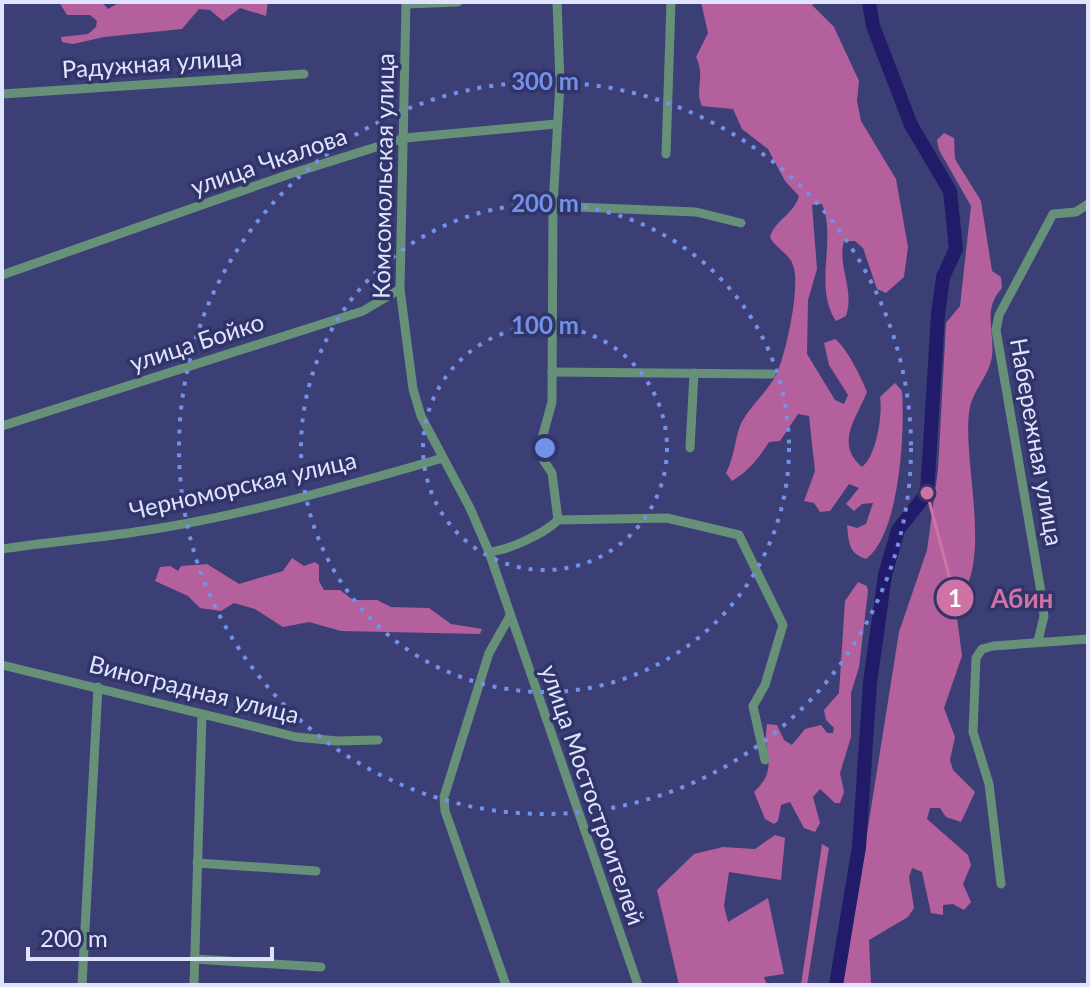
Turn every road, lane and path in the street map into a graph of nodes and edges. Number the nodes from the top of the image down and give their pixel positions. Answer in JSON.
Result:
{"nodes":[{"id":1,"x":458,"y":2,"type":"edge"},
{"id":2,"x":557,"y":2,"type":"edge"},
{"id":3,"x":671,"y":2,"type":"edge"},
{"id":4,"x":406,"y":3,"type":"edge"},
{"id":5,"x":304,"y":74,"type":"dead end"},
{"id":6,"x":2,"y":94,"type":"edge"},
{"id":7,"x":556,"y":124,"type":"junction"},
{"id":8,"x":405,"y":138,"type":"junction"},
{"id":9,"x":666,"y":154,"type":"dead end"},
{"id":10,"x":1088,"y":204,"type":"edge"},
{"id":11,"x":553,"y":206,"type":"junction"},
{"id":12,"x":741,"y":223,"type":"dead end"},
{"id":13,"x":2,"y":275,"type":"edge"},
{"id":14,"x":400,"y":289,"type":"junction"},
{"id":15,"x":552,"y":372,"type":"junction"},
{"id":16,"x":694,"y":373,"type":"junction"},
{"id":17,"x":771,"y":374,"type":"dead end"},
{"id":18,"x":2,"y":426,"type":"edge"},
{"id":19,"x":690,"y":448,"type":"dead end"},
{"id":20,"x":443,"y":458,"type":"junction"},
{"id":21,"x":558,"y":520,"type":"junction"},
{"id":22,"x":2,"y":549,"type":"edge"},
{"id":23,"x":489,"y":552,"type":"junction"},
{"id":24,"x":510,"y":616,"type":"junction"},
{"id":25,"x":1088,"y":639,"type":"edge"},
{"id":26,"x":1038,"y":641,"type":"junction"},
{"id":27,"x":2,"y":665,"type":"edge"},
{"id":28,"x":98,"y":687,"type":"junction"},
{"id":29,"x":202,"y":715,"type":"junction"},
{"id":30,"x":378,"y":740,"type":"dead end"},
{"id":31,"x":765,"y":760,"type":"dead end"},
{"id":32,"x":197,"y":863,"type":"junction"},
{"id":33,"x":316,"y":871,"type":"dead end"},
{"id":34,"x":1001,"y":884,"type":"dead end"},
{"id":35,"x":195,"y":959,"type":"junction"},
{"id":36,"x":321,"y":967,"type":"dead end"},
{"id":37,"x":82,"y":985,"type":"edge"},
{"id":38,"x":194,"y":985,"type":"edge"},
{"id":39,"x":506,"y":985,"type":"edge"},
{"id":40,"x":638,"y":985,"type":"edge"}],
"edges":[{"from":1,"to":4,"type":"street"},
{"from":2,"to":7,"type":"street"},
{"from":3,"to":9,"type":"street"},
{"from":4,"to":8,"type":"street","name":"Комсомольская улица"},
{"from":5,"to":6,"type":"street","name":"Радужная улица"},
{"from":7,"to":8,"type":"street","name":"улица Чкалова"},
{"from":7,"to":11,"type":"street"},
{"from":8,"to":13,"type":"street","name":"улица Чкалова"},
{"from":8,"to":14,"type":"street","name":"Комсомольская улица"},
{"from":10,"to":26,"type":"street","name":"Набережная улица"},
{"from":11,"to":12,"type":"street"},
{"from":11,"to":15,"type":"street"},
{"from":14,"to":18,"type":"street","name":"улица Бойко"},
{"from":14,"to":20,"type":"street","name":"Комсомольская улица"},
{"from":15,"to":16,"type":"street"},
{"from":15,"to":21,"type":"street"},
{"from":16,"to":17,"type":"street"},
{"from":16,"to":19,"type":"street"},
{"from":20,"to":22,"type":"street","name":"Черноморская улица"},
{"from":20,"to":23,"type":"street","name":"Комсомольская улица"},
{"from":21,"to":23,"type":"street"},
{"from":21,"to":31,"type":"street"},
{"from":23,"to":24,"type":"street","name":"Комсомольская улица"},
{"from":24,"to":39,"type":"street"},
{"from":24,"to":40,"type":"street","name":"улица Мостостроителей"},
{"from":25,"to":26,"type":"street"},
{"from":26,"to":34,"type":"street"},
{"from":27,"to":28,"type":"street","name":"Виноградная улица"},
{"from":28,"to":29,"type":"street","name":"Виноградная улица"},
{"from":28,"to":37,"type":"street"},
{"from":29,"to":30,"type":"street","name":"Виноградная улица"},
{"from":29,"to":32,"type":"street"},
{"from":32,"to":33,"type":"street"},
{"from":32,"to":35,"type":"street"},
{"from":35,"to":36,"type":"street"},
{"from":35,"to":38,"type":"street"}]}
